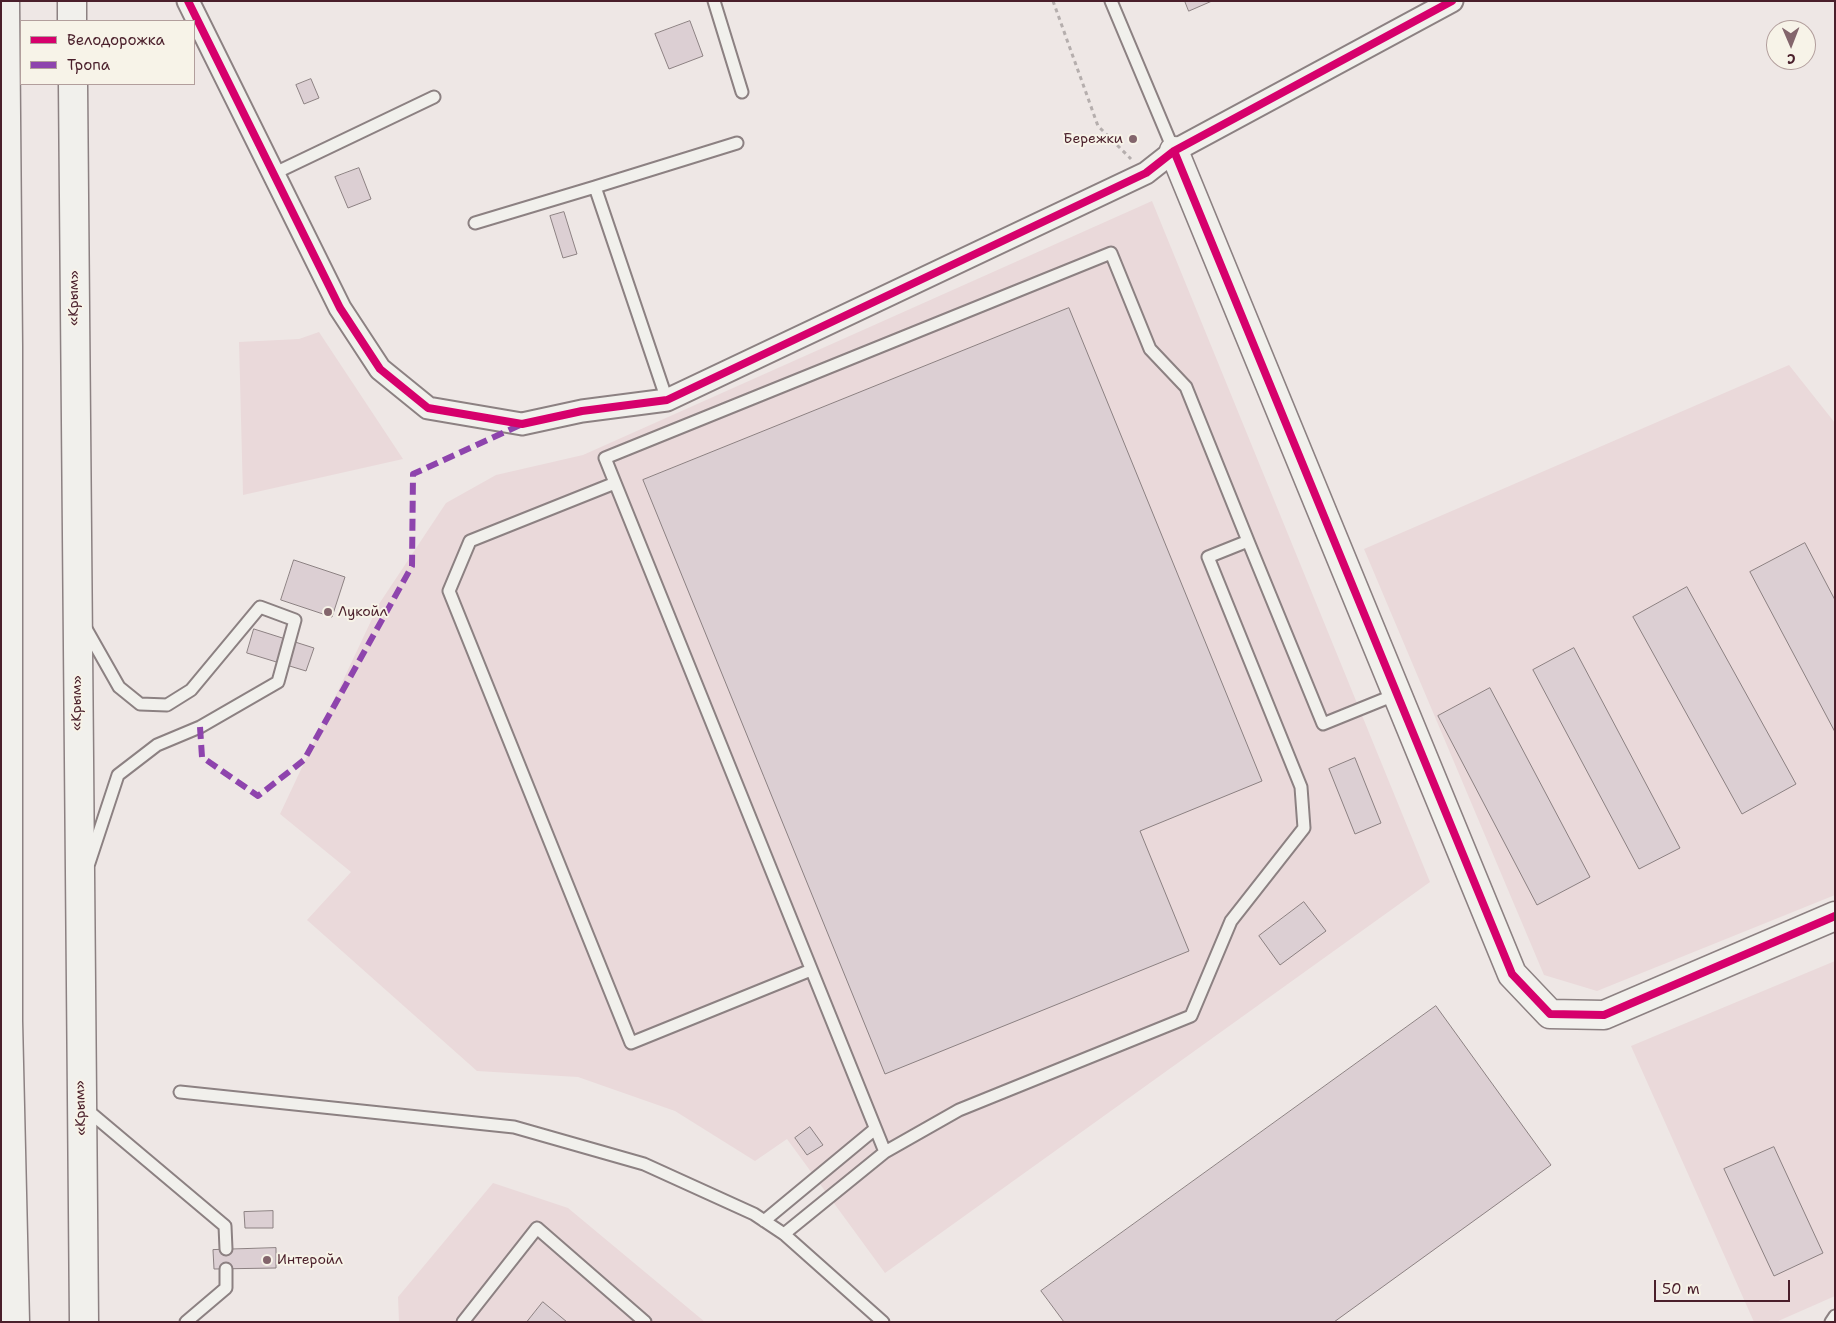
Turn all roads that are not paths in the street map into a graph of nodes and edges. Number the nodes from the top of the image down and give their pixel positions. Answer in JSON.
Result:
{"nodes":[{"id":1,"x":188,"y":1,"type":"edge"},
{"id":2,"x":714,"y":1,"type":"edge"},
{"id":3,"x":1111,"y":1,"type":"edge"},
{"id":4,"x":1452,"y":1,"type":"edge"},
{"id":5,"x":5,"y":6,"type":"edge"},
{"id":6,"x":73,"y":85,"type":"edge"},
{"id":7,"x":742,"y":92,"type":"dead end"},
{"id":8,"x":434,"y":97,"type":"dead end"},
{"id":9,"x":737,"y":143,"type":"dead end"},
{"id":10,"x":1174,"y":151,"type":"junction"},
{"id":11,"x":273,"y":174,"type":"junction"},
{"id":12,"x":595,"y":187,"type":"junction"},
{"id":13,"x":475,"y":223,"type":"dead end"},
{"id":14,"x":667,"y":400,"type":"junction"},
{"id":15,"x":615,"y":483,"type":"junction"},
{"id":16,"x":1248,"y":541,"type":"junction"},
{"id":17,"x":76,"y":612,"type":"junction"},
{"id":18,"x":1397,"y":694,"type":"junction"},
{"id":19,"x":78,"y":893,"type":"junction"},
{"id":20,"x":1835,"y":916,"type":"edge"},
{"id":21,"x":811,"y":970,"type":"junction"},
{"id":22,"x":8,"y":1021,"type":"junction"},
{"id":23,"x":180,"y":1092,"type":"dead end"},
{"id":24,"x":2,"y":1105,"type":"edge"},
{"id":25,"x":81,"y":1105,"type":"junction"},
{"id":26,"x":875,"y":1129,"type":"junction"},
{"id":27,"x":885,"y":1152,"type":"junction"},
{"id":28,"x":764,"y":1221,"type":"junction"},
{"id":29,"x":784,"y":1234,"type":"junction"},
{"id":30,"x":226,"y":1249,"type":"dead end"},
{"id":31,"x":226,"y":1269,"type":"dead end"},
{"id":32,"x":1835,"y":1316,"type":"edge"},
{"id":33,"x":15,"y":1322,"type":"edge"},
{"id":34,"x":84,"y":1322,"type":"edge"},
{"id":35,"x":186,"y":1322,"type":"edge"},
{"id":36,"x":463,"y":1322,"type":"edge"},
{"id":37,"x":645,"y":1322,"type":"edge"},
{"id":38,"x":882,"y":1322,"type":"edge"},
{"id":39,"x":1831,"y":1322,"type":"edge"}],
"edges":[{"from":1,"to":11,"type":"street"},
{"from":2,"to":7,"type":"lane"},
{"from":3,"to":10,"type":"lane"},
{"from":4,"to":10,"type":"street"},
{"from":5,"to":22,"type":"main road"},
{"from":6,"to":17,"type":"main road","name":"«Крым»"},
{"from":8,"to":11,"type":"lane"},
{"from":9,"to":12,"type":"lane"},
{"from":10,"to":14,"type":"street"},
{"from":10,"to":18,"type":"main road"},
{"from":11,"to":14,"type":"street"},
{"from":12,"to":13,"type":"lane"},
{"from":12,"to":14,"type":"lane"},
{"from":15,"to":16,"type":"lane"},
{"from":15,"to":21,"type":"lane"},
{"from":15,"to":21,"type":"lane"},
{"from":16,"to":18,"type":"lane"},
{"from":16,"to":27,"type":"lane"},
{"from":17,"to":19,"type":"main road","name":"«Крым»"},
{"from":17,"to":19,"type":"lane"},
{"from":18,"to":20,"type":"main road"},
{"from":19,"to":25,"type":"main road","name":"«Крым»"},
{"from":21,"to":26,"type":"lane"},
{"from":22,"to":24,"type":"main road"},
{"from":22,"to":33,"type":"main road"},
{"from":23,"to":28,"type":"lane"},
{"from":25,"to":30,"type":"lane"},
{"from":25,"to":34,"type":"main road","name":"«Крым»"},
{"from":26,"to":27,"type":"lane"},
{"from":26,"to":28,"type":"lane"},
{"from":27,"to":29,"type":"lane"},
{"from":28,"to":29,"type":"lane"},
{"from":29,"to":38,"type":"lane"},
{"from":31,"to":35,"type":"lane"},
{"from":32,"to":39,"type":"lane"},
{"from":36,"to":37,"type":"lane"}]}
